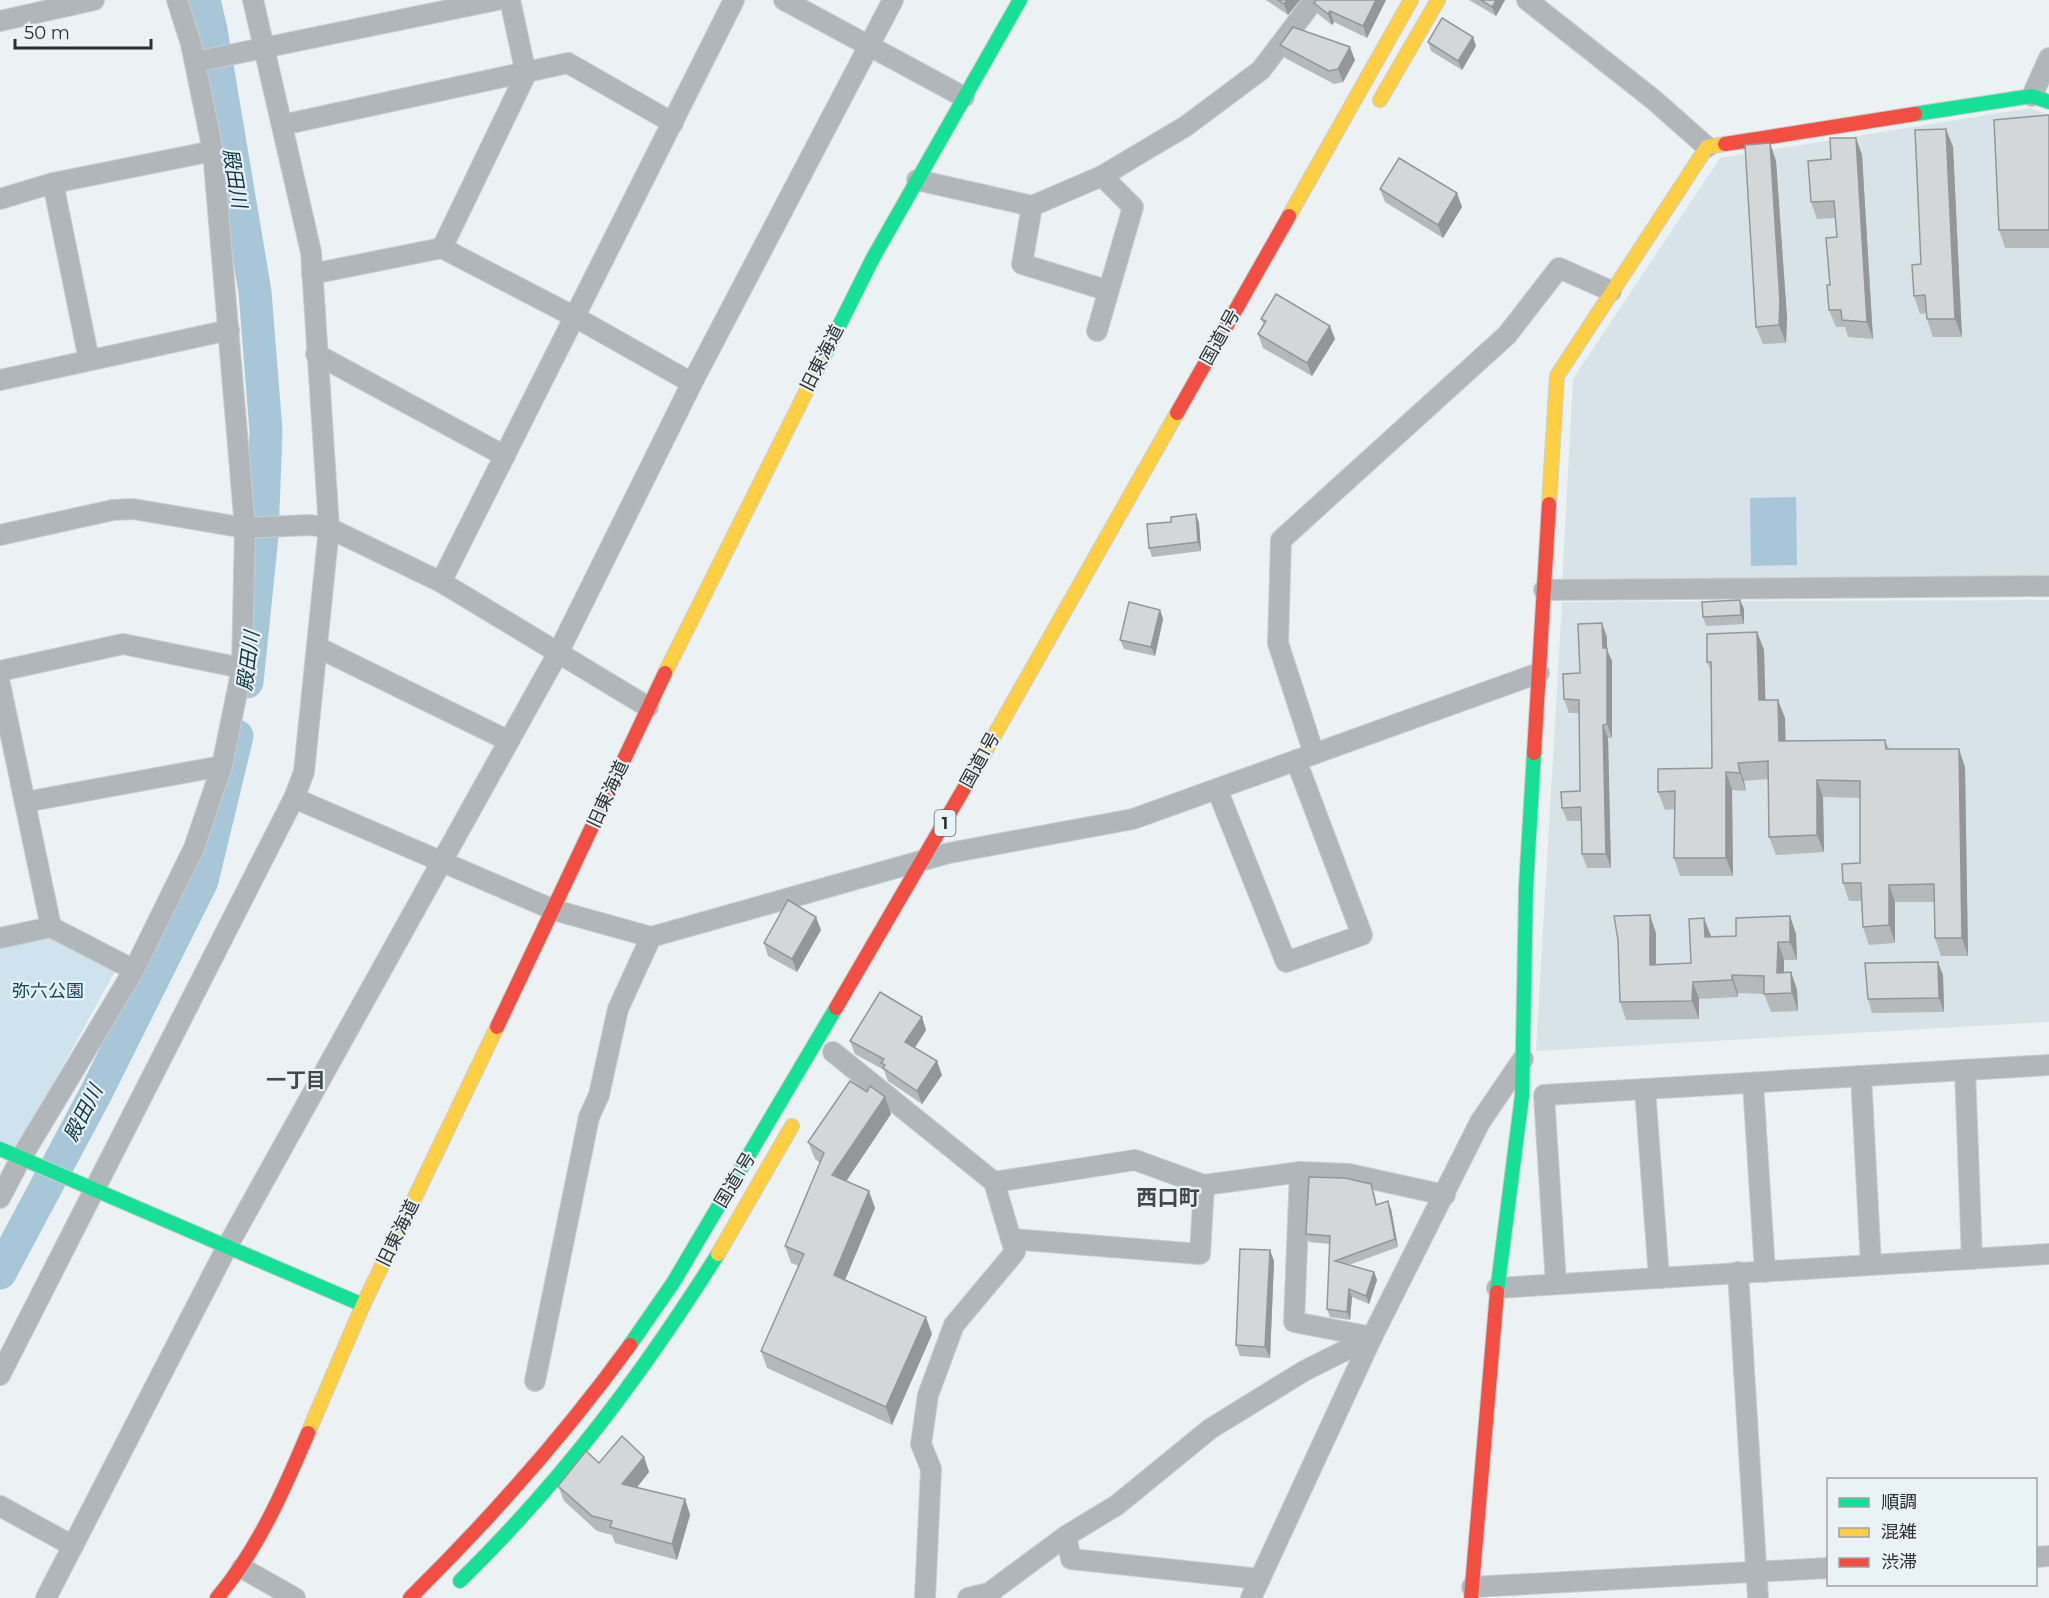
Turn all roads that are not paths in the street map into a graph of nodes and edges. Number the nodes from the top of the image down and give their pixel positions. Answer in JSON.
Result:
{"nodes":[{"id":1,"x":94,"y":0,"type":"edge"},
{"id":2,"x":177,"y":0,"type":"edge"},
{"id":3,"x":253,"y":0,"type":"edge"},
{"id":4,"x":497,"y":0,"type":"edge"},
{"id":5,"x":510,"y":0,"type":"edge"},
{"id":6,"x":734,"y":0,"type":"edge"},
{"id":7,"x":784,"y":0,"type":"edge"},
{"id":8,"x":893,"y":0,"type":"edge"},
{"id":9,"x":1020,"y":0,"type":"edge"},
{"id":10,"x":1314,"y":0,"type":"edge"},
{"id":11,"x":1411,"y":0,"type":"edge"},
{"id":12,"x":1438,"y":0,"type":"edge"},
{"id":13,"x":1527,"y":0,"type":"edge"},
{"id":14,"x":7,"y":13,"type":"edge"},
{"id":15,"x":869,"y":45,"type":"junction"},
{"id":16,"x":262,"y":49,"type":"junction"},
{"id":17,"x":2049,"y":58,"type":"edge"},
{"id":18,"x":201,"y":61,"type":"junction"},
{"id":19,"x":526,"y":74,"type":"junction"},
{"id":20,"x":964,"y":97,"type":"junction"},
{"id":21,"x":2041,"y":99,"type":"edge"},
{"id":22,"x":1374,"y":110,"type":"dead end"},
{"id":23,"x":673,"y":123,"type":"junction"},
{"id":24,"x":282,"y":125,"type":"junction"},
{"id":25,"x":1707,"y":147,"type":"junction"},
{"id":26,"x":213,"y":151,"type":"junction"},
{"id":27,"x":1102,"y":176,"type":"junction"},
{"id":28,"x":917,"y":180,"type":"junction"},
{"id":29,"x":53,"y":183,"type":"junction"},
{"id":30,"x":0,"y":199,"type":"edge"},
{"id":31,"x":1032,"y":206,"type":"junction"},
{"id":32,"x":442,"y":248,"type":"junction"},
{"id":33,"x":312,"y":274,"type":"junction"},
{"id":34,"x":1106,"y":290,"type":"junction"},
{"id":35,"x":1611,"y":291,"type":"junction"},
{"id":36,"x":575,"y":317,"type":"junction"},
{"id":37,"x":229,"y":330,"type":"junction"},
{"id":38,"x":1096,"y":331,"type":"dead end"},
{"id":39,"x":316,"y":354,"type":"junction"},
{"id":40,"x":89,"y":360,"type":"junction"},
{"id":41,"x":0,"y":380,"type":"edge"},
{"id":42,"x":692,"y":384,"type":"junction"},
{"id":43,"x":505,"y":456,"type":"junction"},
{"id":44,"x":251,"y":527,"type":"junction"},
{"id":45,"x":320,"y":527,"type":"junction"},
{"id":46,"x":0,"y":535,"type":"edge"},
{"id":47,"x":441,"y":582,"type":"junction"},
{"id":48,"x":2049,"y":586,"type":"edge"},
{"id":49,"x":1544,"y":590,"type":"junction"},
{"id":50,"x":317,"y":647,"type":"junction"},
{"id":51,"x":558,"y":653,"type":"junction"},
{"id":52,"x":242,"y":668,"type":"junction"},
{"id":53,"x":0,"y":671,"type":"edge"},
{"id":54,"x":1539,"y":674,"type":"junction"},
{"id":55,"x":0,"y":684,"type":"edge"},
{"id":56,"x":648,"y":707,"type":"junction"},
{"id":57,"x":509,"y":741,"type":"junction"},
{"id":58,"x":1305,"y":757,"type":"junction"},
{"id":59,"x":222,"y":766,"type":"junction"},
{"id":60,"x":1217,"y":789,"type":"junction"},
{"id":61,"x":294,"y":798,"type":"junction"},
{"id":62,"x":25,"y":802,"type":"junction"},
{"id":63,"x":961,"y":833,"type":"dead end"},
{"id":64,"x":949,"y":853,"type":"junction"},
{"id":65,"x":441,"y":861,"type":"junction"},
{"id":66,"x":931,"y":867,"type":"junction"},
{"id":67,"x":554,"y":910,"type":"junction"},
{"id":68,"x":51,"y":927,"type":"junction"},
{"id":69,"x":651,"y":937,"type":"junction"},
{"id":70,"x":0,"y":938,"type":"edge"},
{"id":71,"x":134,"y":970,"type":"junction"},
{"id":72,"x":833,"y":1052,"type":"dead end"},
{"id":73,"x":1523,"y":1059,"type":"junction"},
{"id":74,"x":2049,"y":1065,"type":"edge"},
{"id":75,"x":1965,"y":1070,"type":"junction"},
{"id":76,"x":1861,"y":1076,"type":"junction"},
{"id":77,"x":1753,"y":1083,"type":"junction"},
{"id":78,"x":1645,"y":1089,"type":"junction"},
{"id":79,"x":800,"y":1112,"type":"dead end"},
{"id":80,"x":0,"y":1149,"type":"edge"},
{"id":81,"x":21,"y":1158,"type":"junction"},
{"id":82,"x":1300,"y":1172,"type":"junction"},
{"id":83,"x":994,"y":1182,"type":"junction"},
{"id":84,"x":1204,"y":1185,"type":"junction"},
{"id":85,"x":90,"y":1187,"type":"junction"},
{"id":86,"x":1445,"y":1195,"type":"junction"},
{"id":87,"x":0,"y":1198,"type":"edge"},
{"id":88,"x":1011,"y":1239,"type":"junction"},
{"id":89,"x":227,"y":1247,"type":"junction"},
{"id":90,"x":2049,"y":1254,"type":"edge"},
{"id":91,"x":1972,"y":1259,"type":"junction"},
{"id":92,"x":1871,"y":1265,"type":"junction"},
{"id":93,"x":1738,"y":1272,"type":"junction"},
{"id":94,"x":1765,"y":1272,"type":"junction"},
{"id":95,"x":1659,"y":1278,"type":"junction"},
{"id":96,"x":1556,"y":1284,"type":"junction"},
{"id":97,"x":1497,"y":1288,"type":"junction"},
{"id":98,"x":363,"y":1305,"type":"junction"},
{"id":99,"x":1372,"y":1337,"type":"junction"},
{"id":100,"x":0,"y":1376,"type":"edge"},
{"id":101,"x":535,"y":1381,"type":"dead end"},
{"id":102,"x":0,"y":1506,"type":"edge"},
{"id":103,"x":1066,"y":1536,"type":"junction"},
{"id":104,"x":73,"y":1546,"type":"junction"},
{"id":105,"x":242,"y":1568,"type":"junction"},
{"id":106,"x":1827,"y":1568,"type":"edge"},
{"id":107,"x":1757,"y":1572,"type":"junction"},
{"id":108,"x":1260,"y":1579,"type":"junction"},
{"id":109,"x":448,"y":1592,"type":"dead end"},
{"id":110,"x":1472,"y":1592,"type":"edge"},
{"id":111,"x":46,"y":1598,"type":"edge"},
{"id":112,"x":217,"y":1598,"type":"edge"},
{"id":113,"x":294,"y":1598,"type":"edge"},
{"id":114,"x":410,"y":1598,"type":"edge"},
{"id":115,"x":925,"y":1598,"type":"edge"},
{"id":116,"x":968,"y":1598,"type":"edge"},
{"id":117,"x":1251,"y":1598,"type":"edge"},
{"id":118,"x":1758,"y":1598,"type":"edge"}],
"edges":[{"from":1,"to":14,"type":"street"},
{"from":2,"to":18,"type":"street"},
{"from":3,"to":16,"type":"street"},
{"from":4,"to":16,"type":"street"},
{"from":5,"to":19,"type":"street"},
{"from":6,"to":23,"type":"street"},
{"from":7,"to":15,"type":"street"},
{"from":8,"to":15,"type":"street"},
{"from":9,"to":20,"type":"main road","name":"旧東海道"},
{"from":10,"to":27,"type":"street"},
{"from":11,"to":66,"type":"main road","name":"国道1号","number":"1"},
{"from":12,"to":22,"type":"main road"},
{"from":13,"to":25,"type":"street"},
{"from":15,"to":20,"type":"street"},
{"from":15,"to":42,"type":"street"},
{"from":16,"to":18,"type":"street"},
{"from":16,"to":24,"type":"street"},
{"from":17,"to":21,"type":"street"},
{"from":18,"to":26,"type":"street"},
{"from":19,"to":23,"type":"street"},
{"from":19,"to":24,"type":"street"},
{"from":19,"to":32,"type":"street"},
{"from":20,"to":28,"type":"main road","name":"旧東海道"},
{"from":21,"to":25,"type":"main road"},
{"from":23,"to":36,"type":"street"},
{"from":24,"to":33,"type":"street"},
{"from":25,"to":35,"type":"main road"},
{"from":26,"to":29,"type":"street"},
{"from":26,"to":37,"type":"street"},
{"from":27,"to":31,"type":"street"},
{"from":27,"to":34,"type":"street"},
{"from":28,"to":31,"type":"street"},
{"from":28,"to":56,"type":"main road","name":"旧東海道"},
{"from":29,"to":30,"type":"street"},
{"from":29,"to":40,"type":"street"},
{"from":31,"to":34,"type":"street"},
{"from":32,"to":33,"type":"street"},
{"from":32,"to":36,"type":"street"},
{"from":33,"to":39,"type":"street"},
{"from":34,"to":38,"type":"street"},
{"from":35,"to":49,"type":"main road"},
{"from":35,"to":58,"type":"street"},
{"from":36,"to":42,"type":"street"},
{"from":36,"to":43,"type":"street"},
{"from":37,"to":40,"type":"street"},
{"from":37,"to":44,"type":"street"},
{"from":39,"to":43,"type":"street"},
{"from":39,"to":45,"type":"street"},
{"from":40,"to":41,"type":"street"},
{"from":42,"to":51,"type":"street"},
{"from":43,"to":47,"type":"street"},
{"from":44,"to":45,"type":"street"},
{"from":44,"to":46,"type":"street"},
{"from":44,"to":52,"type":"street"},
{"from":45,"to":47,"type":"street"},
{"from":45,"to":50,"type":"street"},
{"from":47,"to":51,"type":"street"},
{"from":48,"to":49,"type":"street"},
{"from":49,"to":54,"type":"main road"},
{"from":50,"to":57,"type":"street"},
{"from":50,"to":61,"type":"street"},
{"from":51,"to":56,"type":"street"},
{"from":51,"to":57,"type":"street"},
{"from":52,"to":53,"type":"street"},
{"from":52,"to":59,"type":"street"},
{"from":54,"to":58,"type":"street"},
{"from":54,"to":73,"type":"main road"},
{"from":55,"to":62,"type":"street"},
{"from":56,"to":67,"type":"main road","name":"旧東海道"},
{"from":57,"to":65,"type":"street"},
{"from":58,"to":60,"type":"street"},
{"from":58,"to":60,"type":"street"},
{"from":59,"to":62,"type":"street"},
{"from":59,"to":71,"type":"street"},
{"from":60,"to":64,"type":"street"},
{"from":61,"to":65,"type":"street"},
{"from":61,"to":85,"type":"street"},
{"from":62,"to":68,"type":"street"},
{"from":63,"to":64,"type":"main road","number":"1"},
{"from":64,"to":66,"type":"street"},
{"from":65,"to":67,"type":"street"},
{"from":65,"to":89,"type":"street"},
{"from":66,"to":69,"type":"street"},
{"from":66,"to":114,"type":"main road","name":"国道1号","number":"1"},
{"from":67,"to":69,"type":"street"},
{"from":67,"to":98,"type":"main road","name":"旧東海道"},
{"from":68,"to":70,"type":"street"},
{"from":68,"to":71,"type":"street"},
{"from":69,"to":101,"type":"street"},
{"from":71,"to":81,"type":"street"},
{"from":72,"to":83,"type":"street"},
{"from":73,"to":86,"type":"street"},
{"from":73,"to":97,"type":"main road"},
{"from":74,"to":75,"type":"street"},
{"from":75,"to":76,"type":"street"},
{"from":75,"to":91,"type":"street"},
{"from":76,"to":77,"type":"street"},
{"from":76,"to":92,"type":"street"},
{"from":77,"to":78,"type":"street"},
{"from":77,"to":94,"type":"street"},
{"from":78,"to":95,"type":"street"},
{"from":78,"to":96,"type":"street"},
{"from":79,"to":109,"type":"main road","name":"国道1号"},
{"from":80,"to":81,"type":"main road"},
{"from":81,"to":85,"type":"main road"},
{"from":81,"to":87,"type":"street"},
{"from":82,"to":84,"type":"street"},
{"from":82,"to":86,"type":"street"},
{"from":82,"to":99,"type":"street"},
{"from":83,"to":84,"type":"street"},
{"from":83,"to":88,"type":"street"},
{"from":84,"to":88,"type":"street"},
{"from":85,"to":89,"type":"main road"},
{"from":85,"to":100,"type":"street"},
{"from":86,"to":99,"type":"street"},
{"from":88,"to":115,"type":"street"},
{"from":89,"to":98,"type":"main road"},
{"from":89,"to":104,"type":"street"},
{"from":90,"to":91,"type":"street"},
{"from":91,"to":92,"type":"street"},
{"from":92,"to":94,"type":"street"},
{"from":93,"to":94,"type":"street"},
{"from":93,"to":95,"type":"street"},
{"from":93,"to":107,"type":"street"},
{"from":95,"to":96,"type":"street"},
{"from":96,"to":97,"type":"street"},
{"from":97,"to":110,"type":"main road"},
{"from":98,"to":105,"type":"main road","name":"旧東海道"},
{"from":99,"to":103,"type":"street"},
{"from":99,"to":108,"type":"street"},
{"from":102,"to":104,"type":"street"},
{"from":103,"to":108,"type":"street"},
{"from":103,"to":116,"type":"street"},
{"from":104,"to":111,"type":"street"},
{"from":105,"to":112,"type":"main road","name":"旧東海道"},
{"from":105,"to":113,"type":"street"},
{"from":106,"to":107,"type":"street"},
{"from":107,"to":110,"type":"street"},
{"from":107,"to":118,"type":"street"},
{"from":108,"to":117,"type":"street"}]}
